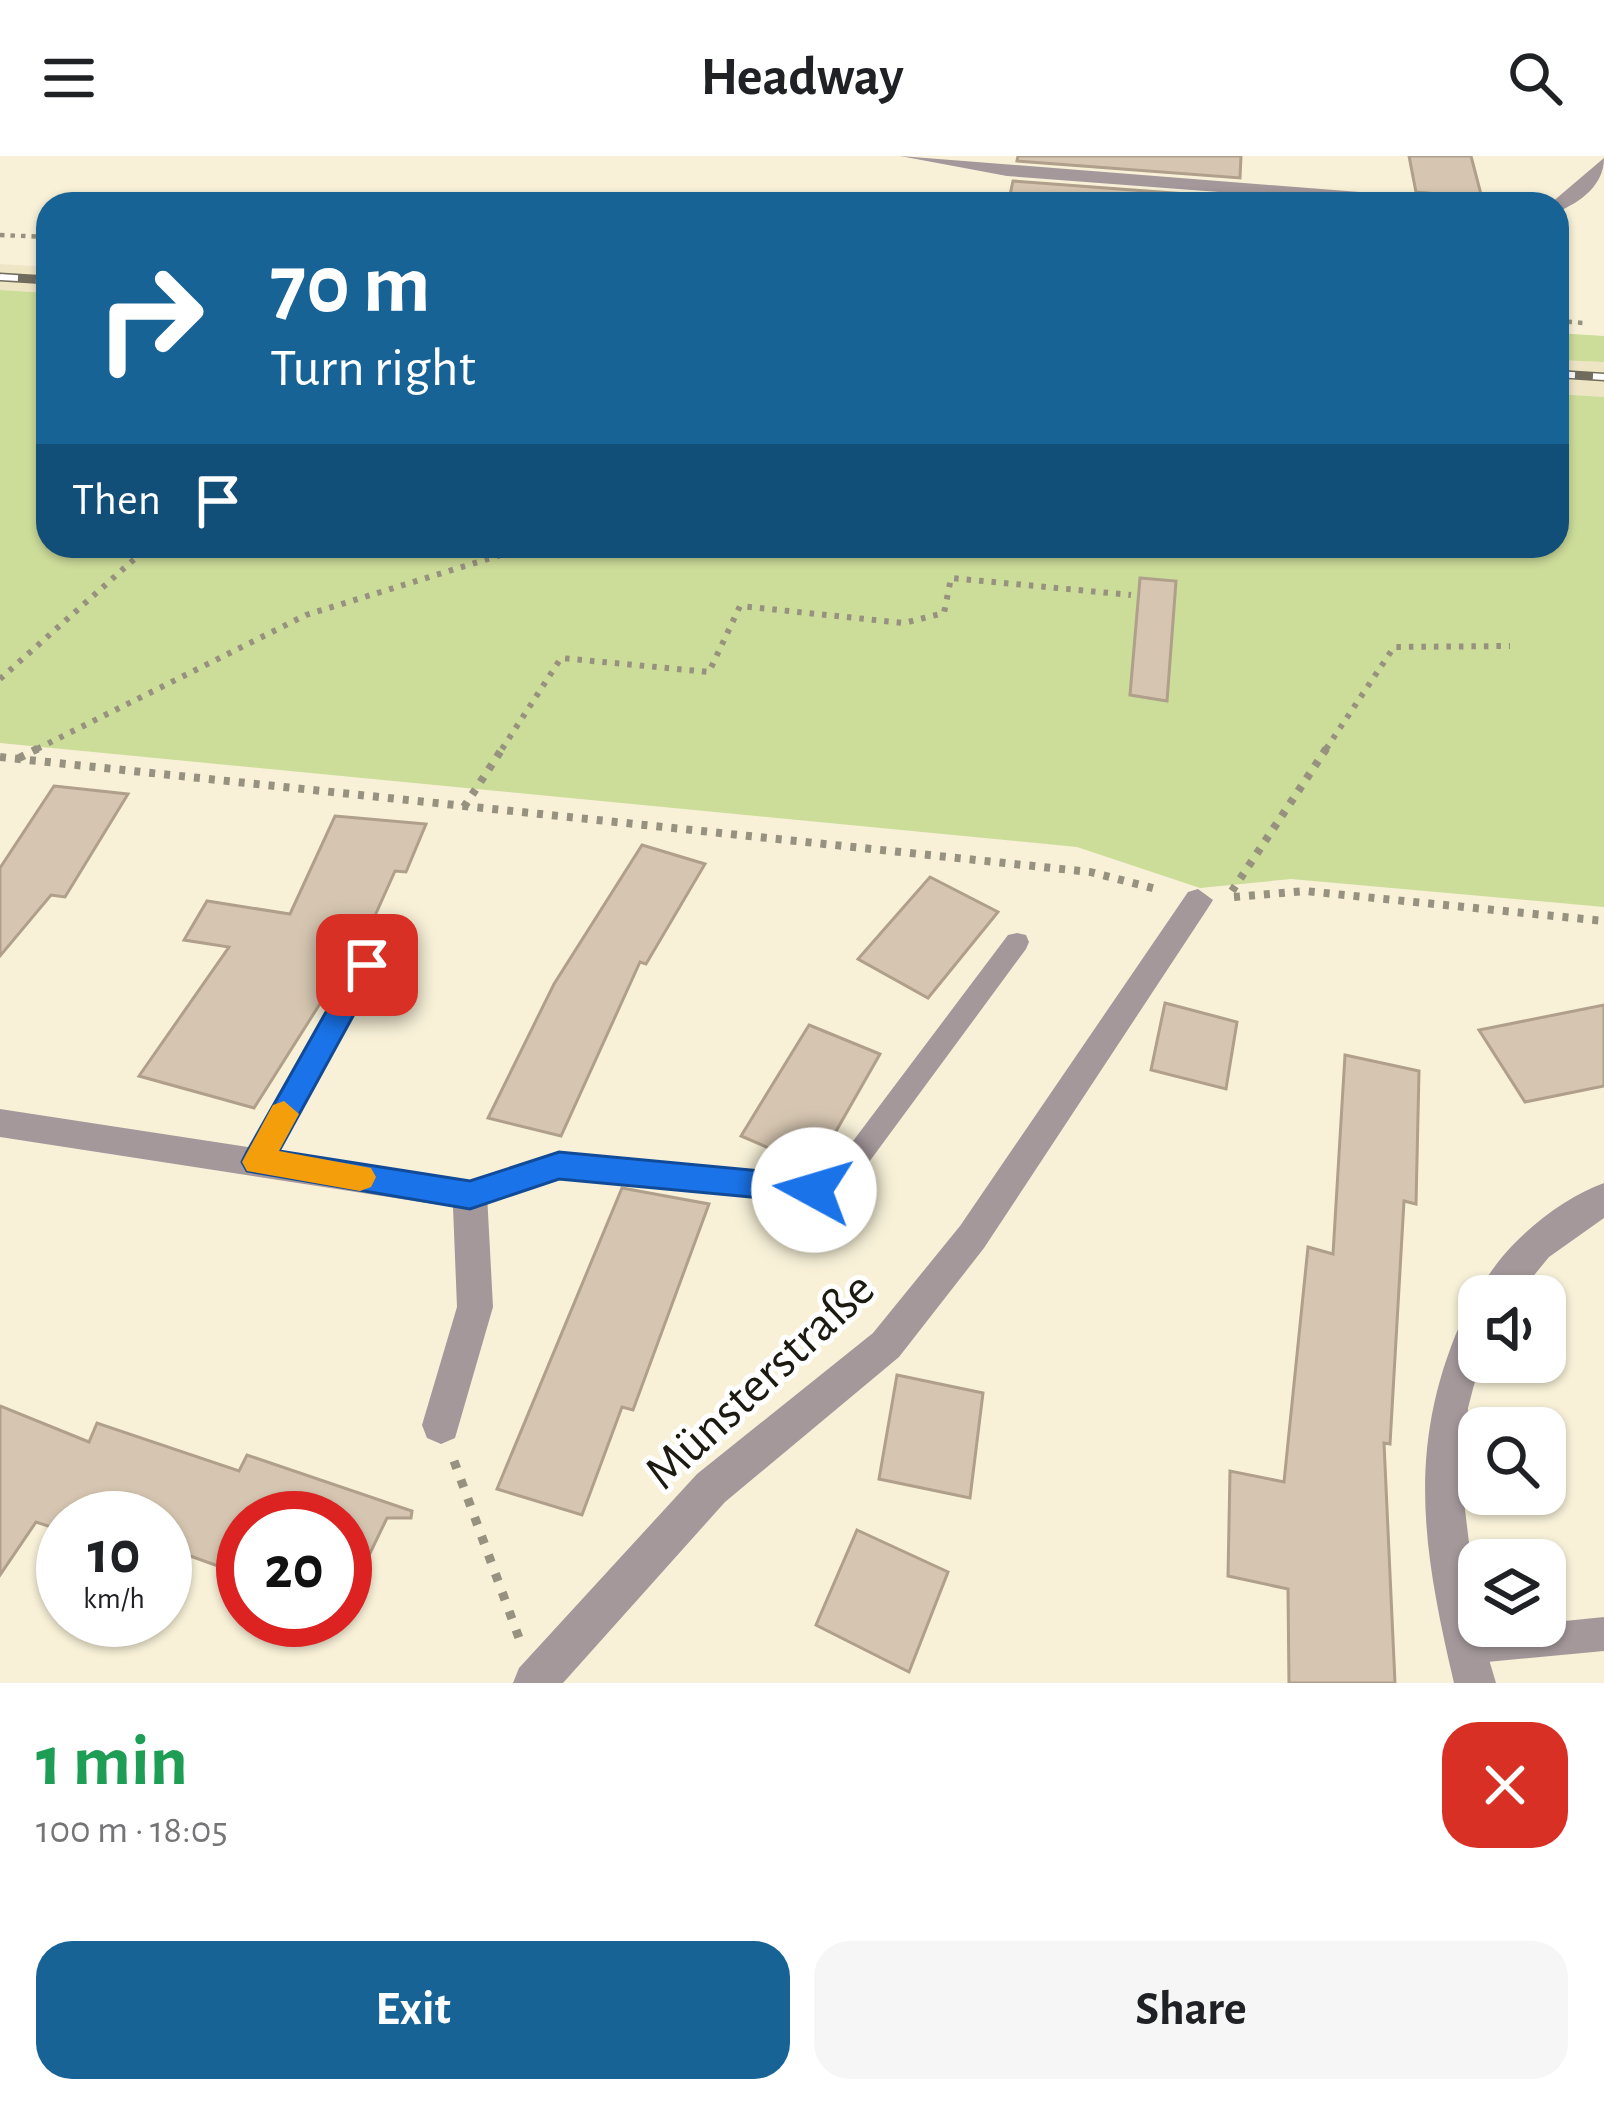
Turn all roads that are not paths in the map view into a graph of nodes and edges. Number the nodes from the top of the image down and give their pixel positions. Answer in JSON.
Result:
{"nodes":[{"id":1,"x":909,"y":156,"type":"edge"},
{"id":2,"x":1604,"y":164,"type":"edge"},
{"id":3,"x":1288,"y":192,"type":"edge"},
{"id":4,"x":1569,"y":199,"type":"edge"},
{"id":5,"x":1213,"y":899,"type":"road end"},
{"id":6,"x":1017,"y":941,"type":"dead end"},
{"id":7,"x":367,"y":965,"type":"dead end"},
{"id":8,"x":0,"y":1123,"type":"edge"},
{"id":9,"x":258,"y":1162,"type":"junction"},
{"id":10,"x":470,"y":1195,"type":"junction"},
{"id":11,"x":1604,"y":1198,"type":"edge"},
{"id":12,"x":1512,"y":1275,"type":"edge"},
{"id":13,"x":1458,"y":1381,"type":"edge"},
{"id":14,"x":441,"y":1425,"type":"road end"},
{"id":15,"x":1604,"y":1634,"type":"edge"},
{"id":16,"x":1471,"y":1665,"type":"edge"},
{"id":17,"x":536,"y":1680,"type":"edge"}],
"edges":[{"from":1,"to":3,"type":"street"},
{"from":2,"to":4,"type":"street"},
{"from":5,"to":17,"type":"street","name":"Münsterstraße"},
{"from":6,"to":10,"type":"lane"},
{"from":7,"to":9,"type":"lane"},
{"from":8,"to":9,"type":"street"},
{"from":9,"to":10,"type":"street"},
{"from":10,"to":14,"type":"street"},
{"from":11,"to":12,"type":"street"},
{"from":13,"to":16,"type":"street"},
{"from":15,"to":16,"type":"lane"}]}
